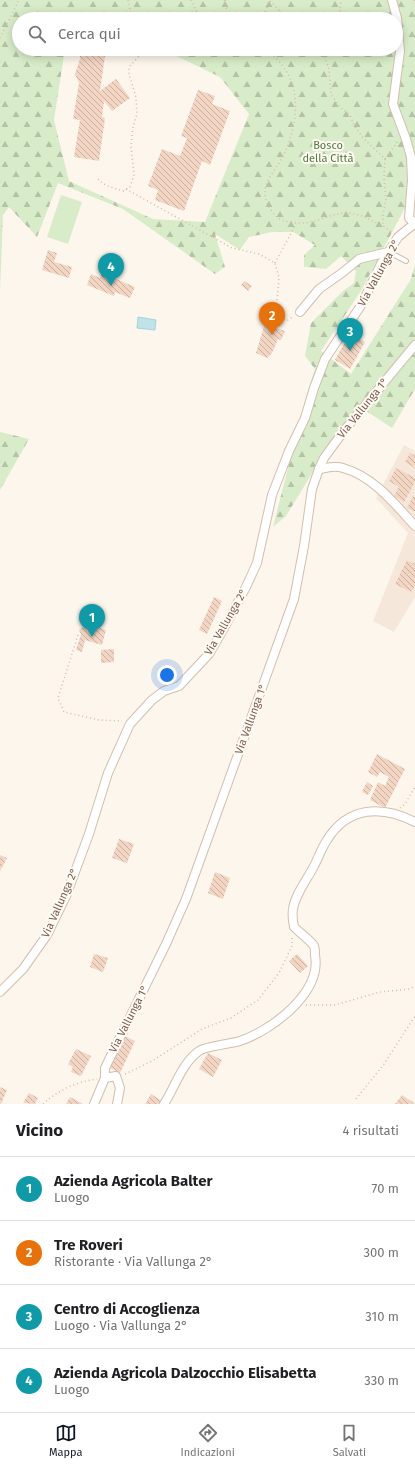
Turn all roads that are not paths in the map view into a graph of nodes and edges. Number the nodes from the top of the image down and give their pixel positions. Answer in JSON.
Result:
{"nodes":[{"id":1,"x":392,"y":0,"type":"edge"},
{"id":2,"x":395,"y":12,"type":"edge"},
{"id":3,"x":399,"y":56,"type":"edge"},
{"id":4,"x":415,"y":224,"type":"edge"},
{"id":5,"x":388,"y":252,"type":"junction"},
{"id":6,"x":406,"y":261,"type":"dead end"},
{"id":7,"x":300,"y":312,"type":"road end"},
{"id":8,"x":415,"y":345,"type":"edge"},
{"id":9,"x":319,"y":469,"type":"junction"},
{"id":10,"x":415,"y":526,"type":"edge"},
{"id":11,"x":415,"y":822,"type":"edge"},
{"id":12,"x":0,"y":992,"type":"edge"},
{"id":13,"x":105,"y":1078,"type":"junction"},
{"id":14,"x":94,"y":1104,"type":"edge"},
{"id":15,"x":117,"y":1104,"type":"edge"},
{"id":16,"x":164,"y":1104,"type":"edge"}],
"edges":[{"from":1,"to":2,"type":"street"},
{"from":3,"to":4,"type":"street"},
{"from":4,"to":5,"type":"street","name":"Via Vallunga 2°"},
{"from":5,"to":6,"type":"lane"},
{"from":5,"to":7,"type":"street"},
{"from":5,"to":12,"type":"street","name":"Via Vallunga 2°"},
{"from":8,"to":9,"type":"street","name":"Via Vallunga 1°"},
{"from":9,"to":10,"type":"street"},
{"from":9,"to":13,"type":"street","name":"Via Vallunga 1°"},
{"from":11,"to":16,"type":"street"},
{"from":13,"to":14,"type":"street","name":"Via Vallunga 1°"},
{"from":13,"to":15,"type":"street"}]}
